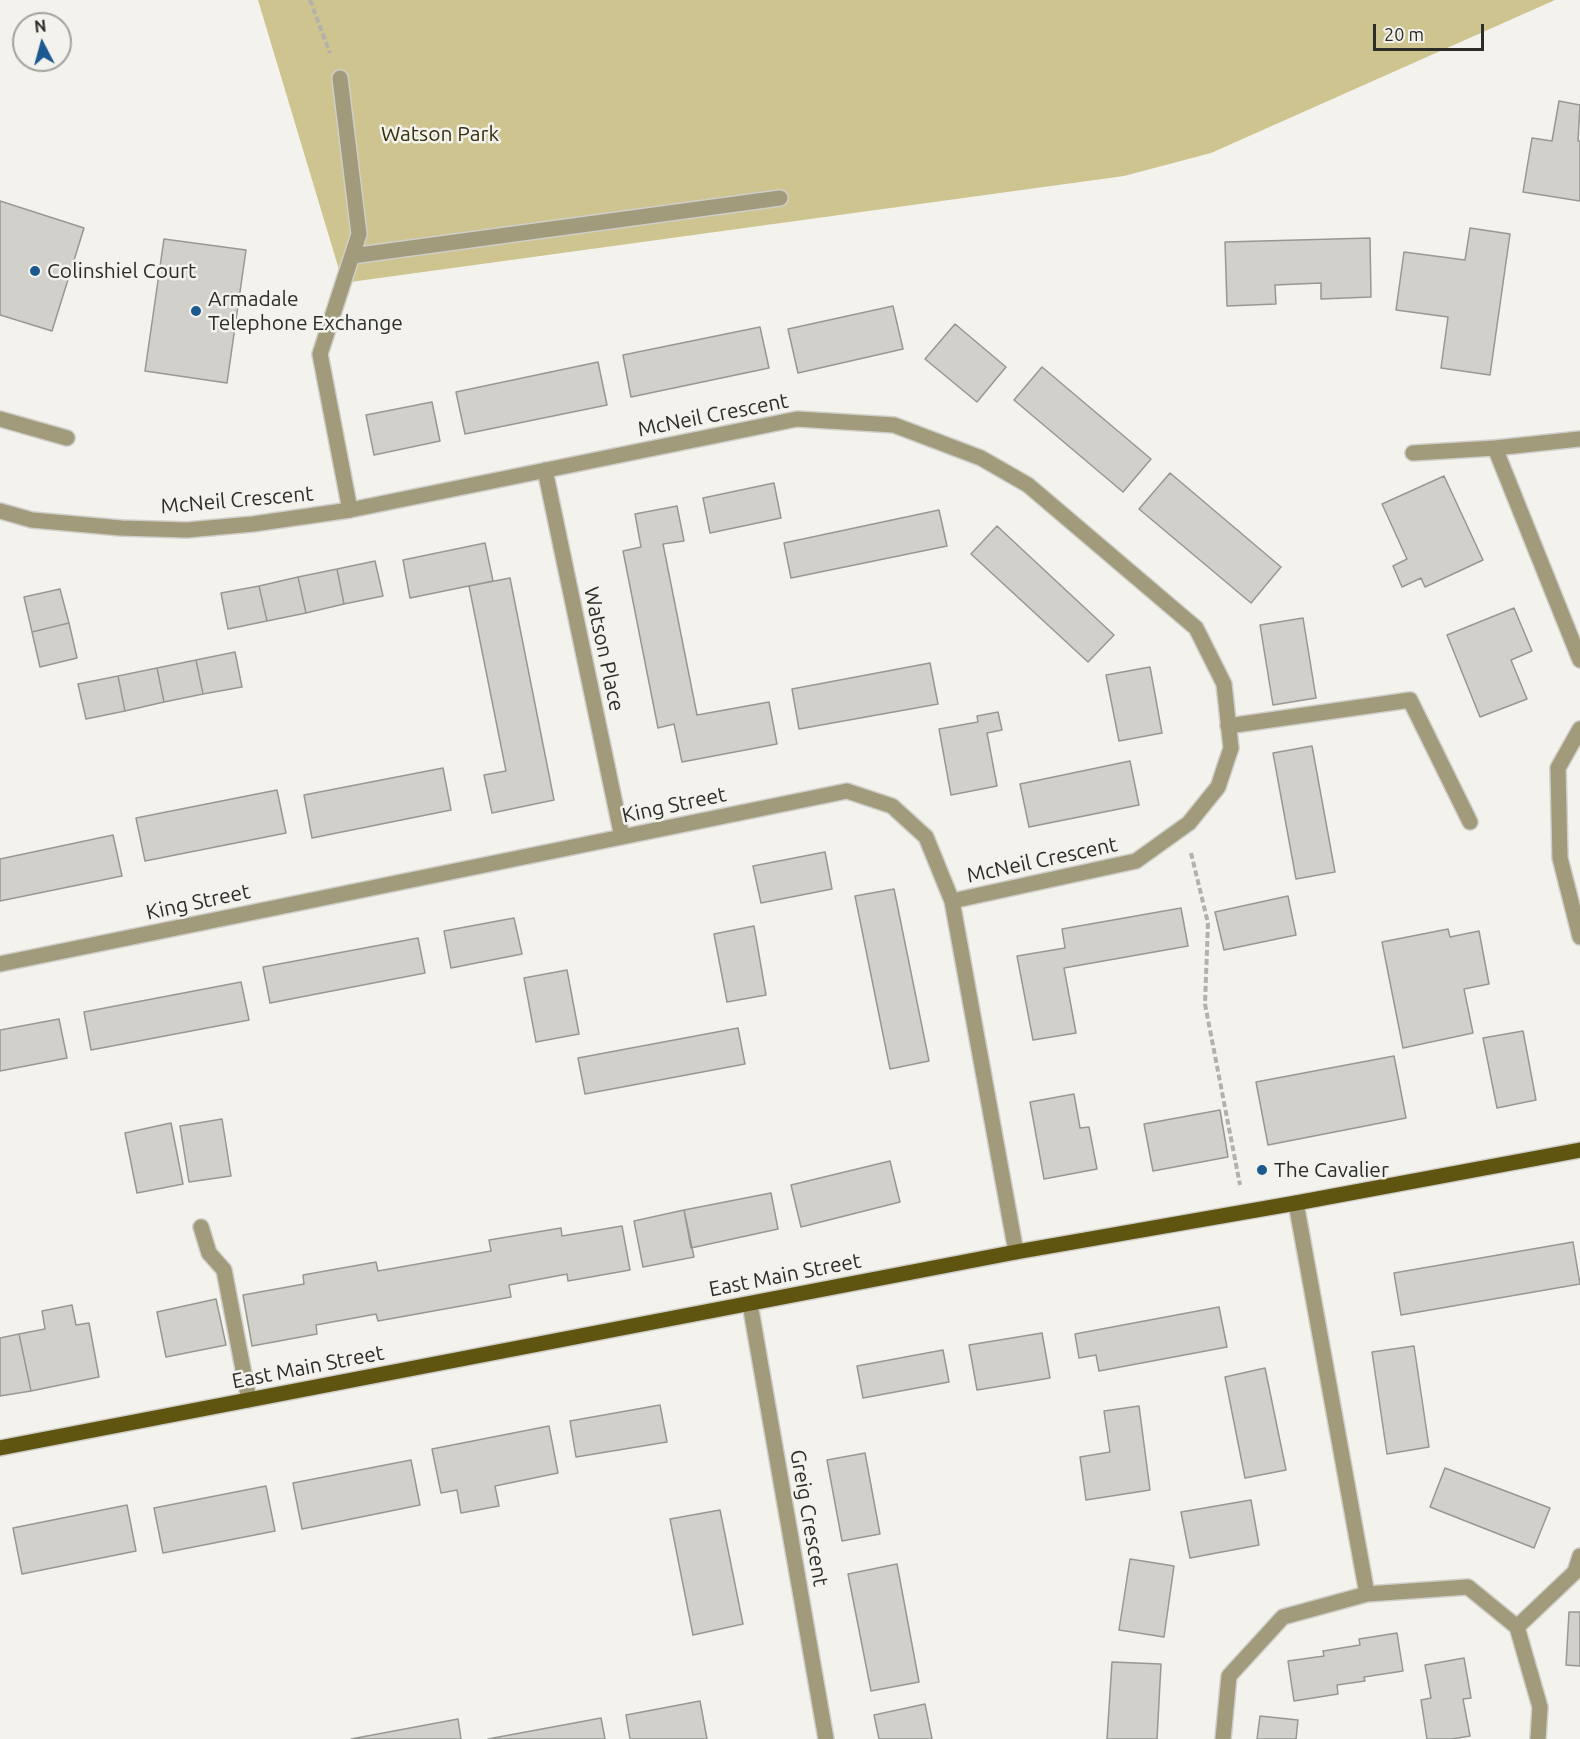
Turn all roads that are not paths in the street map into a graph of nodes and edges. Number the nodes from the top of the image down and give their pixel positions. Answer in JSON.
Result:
{"nodes":[{"id":1,"x":340,"y":78,"type":"road end"},
{"id":2,"x":780,"y":198,"type":"dead end"},
{"id":3,"x":352,"y":256,"type":"junction"},
{"id":4,"x":0,"y":419,"type":"edge"},
{"id":5,"x":67,"y":438,"type":"dead end"},
{"id":6,"x":1580,"y":439,"type":"edge"},
{"id":7,"x":1495,"y":448,"type":"junction"},
{"id":8,"x":1413,"y":453,"type":"dead end"},
{"id":9,"x":545,"y":470,"type":"junction"},
{"id":10,"x":350,"y":510,"type":"junction"},
{"id":11,"x":0,"y":511,"type":"edge"},
{"id":12,"x":1580,"y":660,"type":"edge"},
{"id":13,"x":1228,"y":726,"type":"junction"},
{"id":14,"x":1580,"y":729,"type":"edge"},
{"id":15,"x":1470,"y":822,"type":"dead end"},
{"id":16,"x":622,"y":837,"type":"junction"},
{"id":17,"x":952,"y":901,"type":"junction"},
{"id":18,"x":1580,"y":937,"type":"edge"},
{"id":19,"x":0,"y":964,"type":"edge"},
{"id":20,"x":1580,"y":1150,"type":"edge"},
{"id":21,"x":1296,"y":1203,"type":"junction"},
{"id":22,"x":201,"y":1227,"type":"dead end"},
{"id":23,"x":1016,"y":1252,"type":"junction"},
{"id":24,"x":750,"y":1304,"type":"junction"},
{"id":25,"x":249,"y":1400,"type":"junction"},
{"id":26,"x":0,"y":1448,"type":"edge"},
{"id":27,"x":1580,"y":1556,"type":"edge"},
{"id":28,"x":1367,"y":1594,"type":"junction"},
{"id":29,"x":1517,"y":1627,"type":"junction"},
{"id":30,"x":826,"y":1739,"type":"edge"},
{"id":31,"x":1223,"y":1739,"type":"edge"},
{"id":32,"x":1538,"y":1739,"type":"edge"}],
"edges":[{"from":1,"to":3,"type":"street"},
{"from":2,"to":3,"type":"street"},
{"from":3,"to":10,"type":"street"},
{"from":4,"to":5,"type":"street"},
{"from":6,"to":7,"type":"street"},
{"from":7,"to":8,"type":"street"},
{"from":7,"to":12,"type":"street"},
{"from":9,"to":10,"type":"street","name":"McNeil Crescent"},
{"from":9,"to":13,"type":"street","name":"McNeil Crescent"},
{"from":9,"to":16,"type":"street","name":"Watson Place"},
{"from":10,"to":11,"type":"street","name":"McNeil Crescent"},
{"from":13,"to":15,"type":"street"},
{"from":13,"to":17,"type":"street","name":"McNeil Crescent"},
{"from":14,"to":18,"type":"street"},
{"from":16,"to":17,"type":"street","name":"King Street"},
{"from":16,"to":19,"type":"street","name":"King Street"},
{"from":17,"to":23,"type":"street","name":"King Street"},
{"from":20,"to":21,"type":"main road","name":"East Main Street"},
{"from":21,"to":23,"type":"main road","name":"East Main Street"},
{"from":21,"to":28,"type":"street"},
{"from":22,"to":25,"type":"street"},
{"from":23,"to":24,"type":"main road","name":"East Main Street"},
{"from":24,"to":25,"type":"main road","name":"East Main Street"},
{"from":24,"to":30,"type":"street","name":"Greig Crescent"},
{"from":25,"to":26,"type":"main road","name":"East Main Street"},
{"from":27,"to":29,"type":"street"},
{"from":28,"to":29,"type":"street"},
{"from":28,"to":31,"type":"street"},
{"from":29,"to":32,"type":"street"}]}
